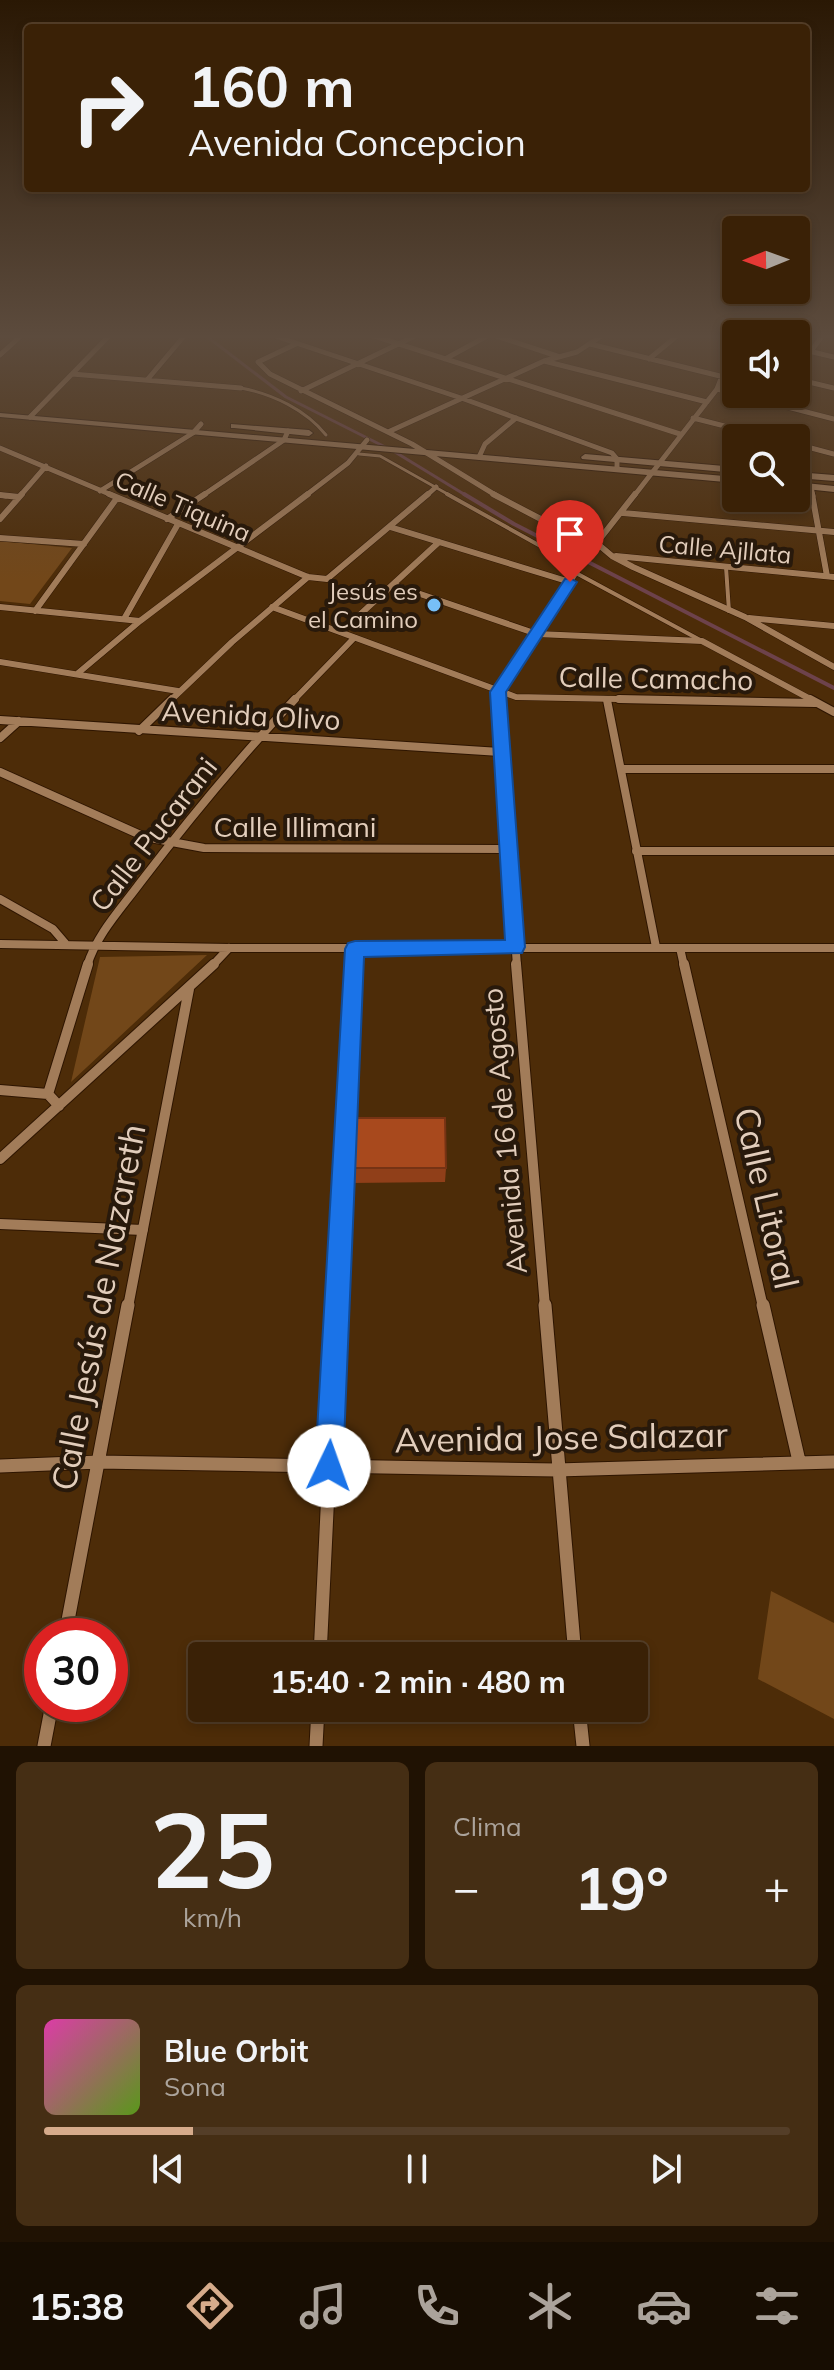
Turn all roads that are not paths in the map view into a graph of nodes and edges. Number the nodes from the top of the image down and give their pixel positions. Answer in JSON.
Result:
{"nodes":[{"id":1,"x":54,"y":416,"type":"edge"},
{"id":2,"x":75,"y":416,"type":"edge"},
{"id":3,"x":309,"y":416,"type":"edge"},
{"id":4,"x":349,"y":416,"type":"edge"},
{"id":5,"x":424,"y":416,"type":"edge"},
{"id":6,"x":512,"y":416,"type":"edge"},
{"id":7,"x":626,"y":416,"type":"edge"},
{"id":8,"x":516,"y":418,"type":"junction"},
{"id":9,"x":693,"y":418,"type":"joint"},
{"id":10,"x":201,"y":424,"type":"junction"},
{"id":11,"x":722,"y":425,"type":"edge"},
{"id":12,"x":193,"y":433,"type":"junction"},
{"id":13,"x":680,"y":434,"type":"junction"},
{"id":14,"x":286,"y":436,"type":"junction"},
{"id":15,"x":388,"y":437,"type":"junction"},
{"id":16,"x":329,"y":439,"type":"junction"},
{"id":17,"x":412,"y":444,"type":"junction"},
{"id":18,"x":366,"y":447,"type":"junction"},
{"id":19,"x":0,"y":448,"type":"edge"},
{"id":20,"x":810,"y":448,"type":"edge"},
{"id":21,"x":424,"y":451,"type":"junction"},
{"id":22,"x":480,"y":453,"type":"junction"},
{"id":23,"x":834,"y":454,"type":"edge"},
{"id":24,"x":658,"y":463,"type":"junction"},
{"id":25,"x":617,"y":464,"type":"junction"},
{"id":26,"x":46,"y":466,"type":"junction"},
{"id":27,"x":722,"y":469,"type":"edge"},
{"id":28,"x":652,"y":472,"type":"junction"},
{"id":29,"x":810,"y":476,"type":"edge"},
{"id":30,"x":834,"y":478,"type":"edge"},
{"id":31,"x":722,"y":479,"type":"edge"},
{"id":32,"x":436,"y":487,"type":"junction"},
{"id":33,"x":811,"y":487,"type":"joint"},
{"id":34,"x":834,"y":489,"type":"edge"},
{"id":35,"x":100,"y":491,"type":"junction"},
{"id":36,"x":0,"y":495,"type":"edge"},
{"id":37,"x":19,"y":497,"type":"junction"},
{"id":38,"x":117,"y":498,"type":"junction"},
{"id":39,"x":623,"y":513,"type":"junction"},
{"id":40,"x":0,"y":519,"type":"edge"},
{"id":41,"x":167,"y":519,"type":"junction"},
{"id":42,"x":178,"y":524,"type":"junction"},
{"id":43,"x":390,"y":527,"type":"junction"},
{"id":44,"x":819,"y":530,"type":"junction"},
{"id":45,"x":834,"y":532,"type":"edge"},
{"id":46,"x":0,"y":538,"type":"edge"},
{"id":47,"x":439,"y":542,"type":"junction"},
{"id":48,"x":597,"y":542,"type":"junction"},
{"id":49,"x":84,"y":544,"type":"junction"},
{"id":50,"x":237,"y":548,"type":"junction"},
{"id":51,"x":612,"y":556,"type":"junction"},
{"id":52,"x":726,"y":567,"type":"junction"},
{"id":53,"x":578,"y":570,"type":"junction"},
{"id":54,"x":308,"y":577,"type":"junction"},
{"id":55,"x":830,"y":577,"type":"edge"},
{"id":56,"x":570,"y":582,"type":"junction"},
{"id":57,"x":394,"y":585,"type":"junction"},
{"id":58,"x":0,"y":607,"type":"edge"},
{"id":59,"x":272,"y":607,"type":"junction"},
{"id":60,"x":35,"y":611,"type":"junction"},
{"id":61,"x":729,"y":611,"type":"junction"},
{"id":62,"x":745,"y":617,"type":"junction"},
{"id":63,"x":124,"y":619,"type":"junction"},
{"id":64,"x":140,"y":621,"type":"junction"},
{"id":65,"x":834,"y":626,"type":"edge"},
{"id":66,"x":341,"y":632,"type":"junction"},
{"id":67,"x":537,"y":634,"type":"junction"},
{"id":68,"x":354,"y":638,"type":"junction"},
{"id":69,"x":702,"y":641,"type":"junction"},
{"id":70,"x":816,"y":657,"type":"junction"},
{"id":71,"x":834,"y":659,"type":"edge"},
{"id":72,"x":0,"y":662,"type":"edge"},
{"id":73,"x":834,"y":667,"type":"edge"},
{"id":74,"x":77,"y":674,"type":"junction"},
{"id":75,"x":178,"y":691,"type":"junction"},
{"id":76,"x":498,"y":692,"type":"junction"},
{"id":77,"x":607,"y":700,"type":"junction"},
{"id":78,"x":815,"y":703,"type":"junction"},
{"id":79,"x":834,"y":712,"type":"edge"},
{"id":80,"x":0,"y":720,"type":"edge"},
{"id":81,"x":19,"y":721,"type":"junction"},
{"id":82,"x":139,"y":731,"type":"junction"},
{"id":83,"x":0,"y":738,"type":"edge"},
{"id":84,"x":258,"y":738,"type":"junction"},
{"id":85,"x":500,"y":752,"type":"junction"},
{"id":86,"x":621,"y":769,"type":"junction"},
{"id":87,"x":834,"y":769,"type":"edge"},
{"id":88,"x":0,"y":772,"type":"edge"},
{"id":89,"x":170,"y":844,"type":"junction"},
{"id":90,"x":508,"y":849,"type":"junction"},
{"id":91,"x":636,"y":851,"type":"junction"},
{"id":92,"x":834,"y":851,"type":"edge"},
{"id":93,"x":0,"y":899,"type":"edge"},
{"id":94,"x":65,"y":943,"type":"junction"},
{"id":95,"x":0,"y":944,"type":"edge"},
{"id":96,"x":94,"y":944,"type":"junction"},
{"id":97,"x":515,"y":947,"type":"junction"},
{"id":98,"x":656,"y":947,"type":"junction"},
{"id":99,"x":229,"y":948,"type":"junction"},
{"id":100,"x":680,"y":948,"type":"junction"},
{"id":101,"x":834,"y":948,"type":"edge"},
{"id":102,"x":355,"y":949,"type":"junction"},
{"id":103,"x":189,"y":989,"type":"junction"},
{"id":104,"x":0,"y":1090,"type":"edge"},
{"id":105,"x":48,"y":1094,"type":"junction"},
{"id":106,"x":59,"y":1106,"type":"junction"},
{"id":107,"x":0,"y":1159,"type":"edge"},
{"id":108,"x":0,"y":1224,"type":"edge"},
{"id":109,"x":143,"y":1230,"type":"junction"},
{"id":110,"x":799,"y":1461,"type":"junction"},
{"id":111,"x":99,"y":1462,"type":"junction"},
{"id":112,"x":834,"y":1462,"type":"edge"},
{"id":113,"x":0,"y":1466,"type":"edge"},
{"id":114,"x":329,"y":1466,"type":"junction"},
{"id":115,"x":557,"y":1470,"type":"junction"},
{"id":116,"x":69,"y":1618,"type":"edge"},
{"id":117,"x":321,"y":1642,"type":"edge"},
{"id":118,"x":574,"y":1642,"type":"edge"},
{"id":119,"x":49,"y":1722,"type":"edge"},
{"id":120,"x":317,"y":1722,"type":"edge"},
{"id":121,"x":580,"y":1722,"type":"edge"},
{"id":122,"x":44,"y":1746,"type":"edge"},
{"id":123,"x":316,"y":1746,"type":"edge"},
{"id":124,"x":583,"y":1746,"type":"edge"}],
"edges":[{"from":1,"to":12,"type":"street"},
{"from":2,"to":10,"type":"street"},
{"from":3,"to":16,"type":"lane"},
{"from":4,"to":15,"type":"street"},
{"from":5,"to":15,"type":"street"},
{"from":6,"to":8,"type":"street"},
{"from":7,"to":13,"type":"street"},
{"from":8,"to":22,"type":"street"},
{"from":8,"to":25,"type":"street"},
{"from":9,"to":11,"type":"street"},
{"from":9,"to":13,"type":"street"},
{"from":10,"to":12,"type":"street"},
{"from":10,"to":14,"type":"street"},
{"from":12,"to":14,"type":"street"},
{"from":12,"to":35,"type":"street"},
{"from":13,"to":24,"type":"street"},
{"from":14,"to":16,"type":"street"},
{"from":14,"to":41,"type":"street"},
{"from":15,"to":17,"type":"street"},
{"from":15,"to":18,"type":"street"},
{"from":16,"to":18,"type":"street"},
{"from":17,"to":21,"type":"street"},
{"from":17,"to":22,"type":"street"},
{"from":18,"to":21,"type":"street"},
{"from":18,"to":32,"type":"lane"},
{"from":18,"to":50,"type":"street"},
{"from":19,"to":26,"type":"street","name":"Calle Tiquina"},
{"from":20,"to":23,"type":"street"},
{"from":21,"to":22,"type":"street"},
{"from":21,"to":48,"type":"street"},
{"from":22,"to":25,"type":"street"},
{"from":24,"to":25,"type":"street"},
{"from":24,"to":27,"type":"street"},
{"from":24,"to":28,"type":"street"},
{"from":25,"to":28,"type":"street"},
{"from":26,"to":35,"type":"street","name":"Calle Tiquina"},
{"from":26,"to":37,"type":"street"},
{"from":28,"to":31,"type":"street"},
{"from":28,"to":39,"type":"street"},
{"from":29,"to":30,"type":"street"},
{"from":32,"to":43,"type":"street"},
{"from":32,"to":53,"type":"lane"},
{"from":33,"to":34,"type":"street"},
{"from":33,"to":44,"type":"street"},
{"from":35,"to":38,"type":"street","name":"Calle Tiquina"},
{"from":36,"to":37,"type":"street"},
{"from":37,"to":40,"type":"street"},
{"from":38,"to":41,"type":"street","name":"Calle Tiquina"},
{"from":38,"to":49,"type":"street"},
{"from":39,"to":44,"type":"street"},
{"from":39,"to":48,"type":"street"},
{"from":41,"to":42,"type":"street","name":"Calle Tiquina"},
{"from":42,"to":50,"type":"street","name":"Calle Tiquina"},
{"from":42,"to":63,"type":"street"},
{"from":43,"to":47,"type":"street"},
{"from":43,"to":54,"type":"street"},
{"from":44,"to":45,"type":"street"},
{"from":44,"to":55,"type":"street"},
{"from":46,"to":49,"type":"street"},
{"from":47,"to":56,"type":"street"},
{"from":47,"to":57,"type":"street"},
{"from":48,"to":51,"type":"street"},
{"from":48,"to":53,"type":"street"},
{"from":49,"to":60,"type":"street"},
{"from":50,"to":54,"type":"street","name":"Calle Tiquina"},
{"from":50,"to":64,"type":"street"},
{"from":51,"to":52,"type":"street","name":"Calle Ajllata"},
{"from":51,"to":61,"type":"street"},
{"from":52,"to":55,"type":"street","name":"Calle Ajllata"},
{"from":52,"to":61,"type":"lane"},
{"from":53,"to":56,"type":"street"},
{"from":53,"to":69,"type":"lane"},
{"from":54,"to":59,"type":"street"},
{"from":56,"to":67,"type":"street"},
{"from":57,"to":66,"type":"street"},
{"from":57,"to":67,"type":"street"},
{"from":58,"to":60,"type":"street"},
{"from":59,"to":66,"type":"street","name":"Calle Camacho"},
{"from":59,"to":75,"type":"street"},
{"from":60,"to":63,"type":"street"},
{"from":61,"to":62,"type":"street"},
{"from":62,"to":65,"type":"street"},
{"from":62,"to":70,"type":"street"},
{"from":63,"to":64,"type":"street"},
{"from":64,"to":74,"type":"street"},
{"from":66,"to":68,"type":"street","name":"Calle Camacho"},
{"from":67,"to":69,"type":"street"},
{"from":67,"to":76,"type":"street"},
{"from":68,"to":76,"type":"street","name":"Calle Camacho"},
{"from":68,"to":84,"type":"street","name":"Calle Pucarani"},
{"from":69,"to":78,"type":"street"},
{"from":70,"to":71,"type":"street"},
{"from":70,"to":73,"type":"street"},
{"from":72,"to":74,"type":"street"},
{"from":74,"to":75,"type":"street"},
{"from":75,"to":82,"type":"street"},
{"from":76,"to":77,"type":"street","name":"Calle Camacho"},
{"from":76,"to":85,"type":"street","name":"Avenida 16 de Agosto"},
{"from":77,"to":78,"type":"street","name":"Calle Camacho"},
{"from":77,"to":86,"type":"street"},
{"from":78,"to":79,"type":"street"},
{"from":80,"to":81,"type":"street","name":"Avenida Olivo"},
{"from":81,"to":82,"type":"street","name":"Avenida Olivo"},
{"from":81,"to":83,"type":"street"},
{"from":82,"to":84,"type":"street","name":"Avenida Olivo"},
{"from":84,"to":85,"type":"street","name":"Avenida Olivo"},
{"from":84,"to":89,"type":"street","name":"Calle Pucarani"},
{"from":85,"to":90,"type":"street","name":"Avenida 16 de Agosto"},
{"from":86,"to":87,"type":"street"},
{"from":86,"to":91,"type":"street"},
{"from":88,"to":89,"type":"street","name":"Calle Illimani"},
{"from":89,"to":90,"type":"street","name":"Calle Illimani"},
{"from":89,"to":96,"type":"street","name":"Calle Pucarani"},
{"from":90,"to":97,"type":"street","name":"Avenida 16 de Agosto"},
{"from":91,"to":92,"type":"street"},
{"from":91,"to":98,"type":"street"},
{"from":93,"to":94,"type":"street"},
{"from":94,"to":95,"type":"street"},
{"from":94,"to":96,"type":"street"},
{"from":96,"to":99,"type":"street"},
{"from":96,"to":105,"type":"street","name":"Calle Pucarani"},
{"from":97,"to":98,"type":"street"},
{"from":97,"to":102,"type":"street"},
{"from":97,"to":115,"type":"street","name":"Avenida 16 de Agosto"},
{"from":98,"to":100,"type":"street"},
{"from":99,"to":102,"type":"street"},
{"from":99,"to":103,"type":"street"},
{"from":100,"to":101,"type":"street"},
{"from":100,"to":110,"type":"street","name":"Calle Litoral"},
{"from":102,"to":114,"type":"street"},
{"from":103,"to":106,"type":"street"},
{"from":103,"to":109,"type":"street","name":"Calle Jesús de Nazareth"},
{"from":104,"to":105,"type":"street"},
{"from":105,"to":106,"type":"street"},
{"from":106,"to":107,"type":"street"},
{"from":108,"to":109,"type":"street"},
{"from":109,"to":111,"type":"street","name":"Calle Jesús de Nazareth"},
{"from":110,"to":112,"type":"street","name":"Avenida Jose Salazar"},
{"from":110,"to":115,"type":"street","name":"Avenida Jose Salazar"},
{"from":111,"to":113,"type":"street","name":"Avenida Jose Salazar"},
{"from":111,"to":114,"type":"street","name":"Avenida Jose Salazar"},
{"from":111,"to":116,"type":"street","name":"Calle Jesús de Nazareth"},
{"from":114,"to":115,"type":"street","name":"Avenida Jose Salazar"},
{"from":114,"to":117,"type":"street"},
{"from":115,"to":118,"type":"street","name":"Avenida 16 de Agosto"},
{"from":119,"to":122,"type":"street"},
{"from":120,"to":123,"type":"street"},
{"from":121,"to":124,"type":"street"}]}
